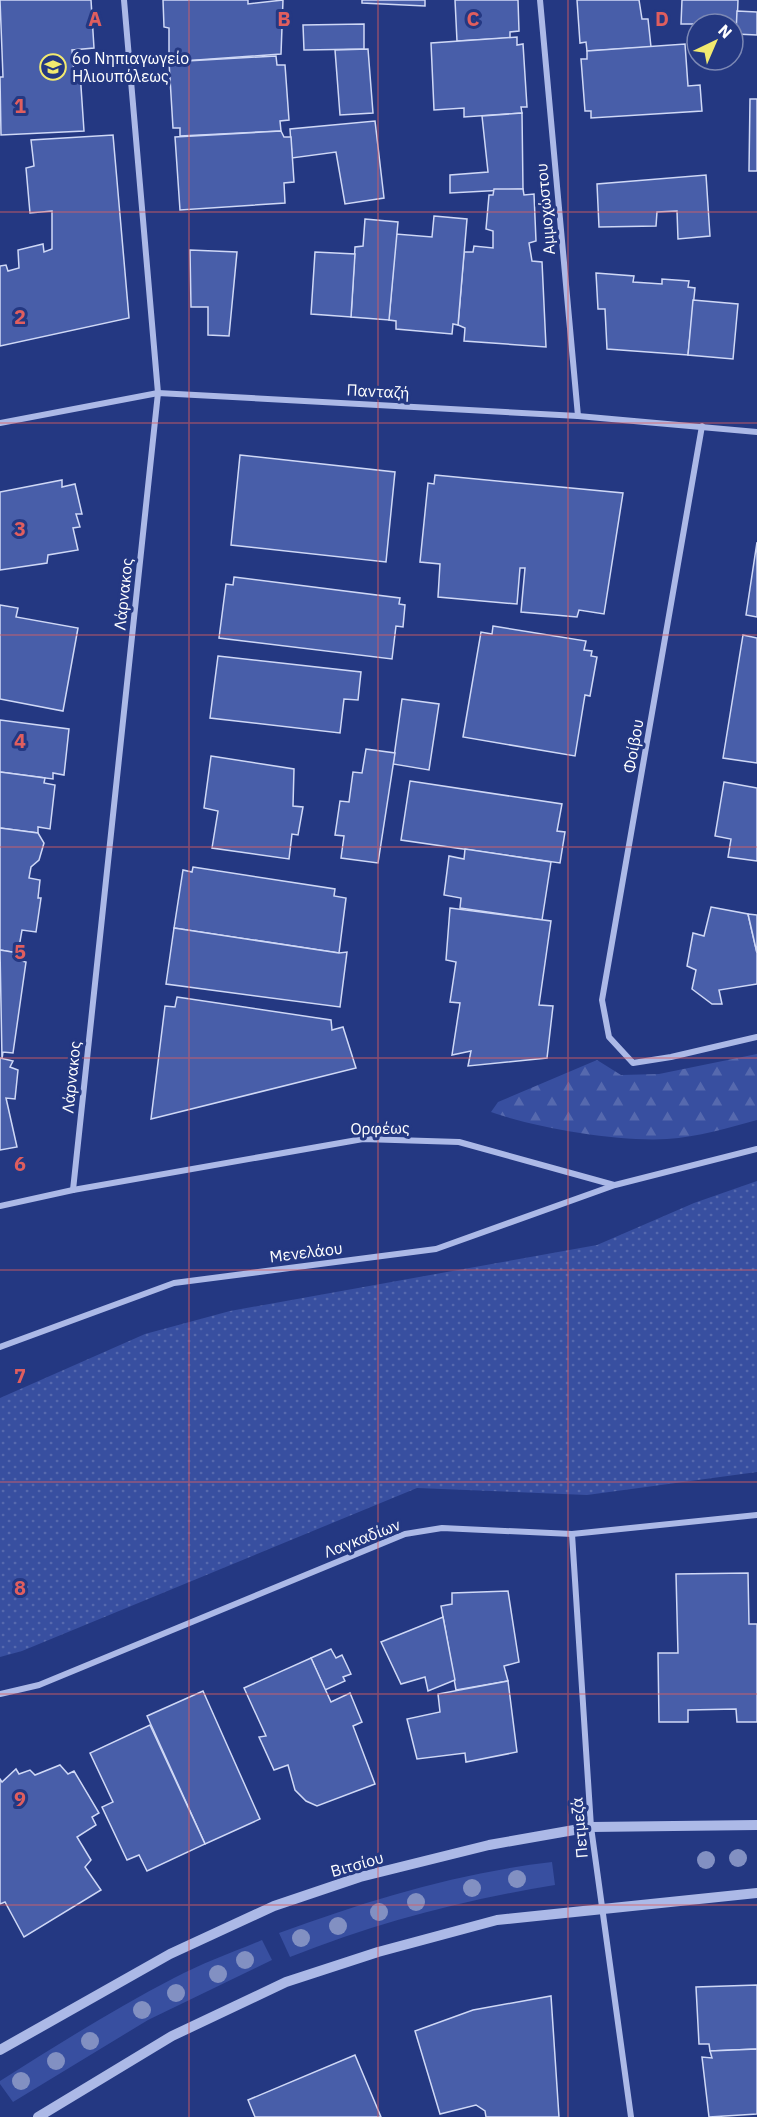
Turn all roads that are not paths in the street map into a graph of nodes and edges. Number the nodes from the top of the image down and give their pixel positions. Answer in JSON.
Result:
{"nodes":[{"id":1,"x":124,"y":0,"type":"edge"},
{"id":2,"x":540,"y":0,"type":"edge"},
{"id":3,"x":158,"y":393,"type":"junction"},
{"id":4,"x":578,"y":416,"type":"junction"},
{"id":5,"x":0,"y":423,"type":"edge"},
{"id":6,"x":702,"y":426,"type":"junction"},
{"id":7,"x":757,"y":432,"type":"edge"},
{"id":8,"x":757,"y":1037,"type":"edge"},
{"id":9,"x":757,"y":1149,"type":"edge"},
{"id":10,"x":615,"y":1185,"type":"junction"},
{"id":11,"x":73,"y":1190,"type":"junction"},
{"id":12,"x":0,"y":1206,"type":"edge"},
{"id":13,"x":0,"y":1347,"type":"edge"},
{"id":14,"x":757,"y":1515,"type":"edge"},
{"id":15,"x":572,"y":1534,"type":"junction"},
{"id":16,"x":0,"y":1694,"type":"edge"},
{"id":17,"x":757,"y":1825,"type":"edge"},
{"id":18,"x":591,"y":1827,"type":"junction"},
{"id":19,"x":757,"y":1893,"type":"edge"},
{"id":20,"x":602,"y":1909,"type":"junction"},
{"id":21,"x":0,"y":2050,"type":"edge"},
{"id":22,"x":38,"y":2117,"type":"edge"},
{"id":23,"x":630,"y":2117,"type":"edge"}],
"edges":[{"from":1,"to":3,"type":"street","name":"Λάρνακος"},
{"from":2,"to":4,"type":"street","name":"Αμμοχώστου"},
{"from":3,"to":4,"type":"street","name":"Πανταζή"},
{"from":3,"to":5,"type":"street","name":"Πανταζή"},
{"from":3,"to":11,"type":"street","name":"Λάρνακος"},
{"from":4,"to":6,"type":"street","name":"Πανταζή"},
{"from":6,"to":7,"type":"street","name":"Πανταζή"},
{"from":6,"to":8,"type":"street","name":"Φοίβου"},
{"from":9,"to":10,"type":"street","name":"Ορφέως"},
{"from":10,"to":11,"type":"street","name":"Ορφέως"},
{"from":10,"to":13,"type":"street","name":"Μενελάου"},
{"from":11,"to":12,"type":"street","name":"Ορφέως"},
{"from":14,"to":15,"type":"street","name":"Λαγκαδίων"},
{"from":15,"to":16,"type":"street","name":"Λαγκαδίων"},
{"from":15,"to":18,"type":"street","name":"Πετμεζά"},
{"from":17,"to":18,"type":"street","name":"Βιτσίου"},
{"from":18,"to":20,"type":"street","name":"Πετμεζά"},
{"from":18,"to":21,"type":"street","name":"Βιτσίου"},
{"from":19,"to":20,"type":"street"},
{"from":20,"to":22,"type":"street"},
{"from":20,"to":23,"type":"street","name":"Πετμεζά"}]}
